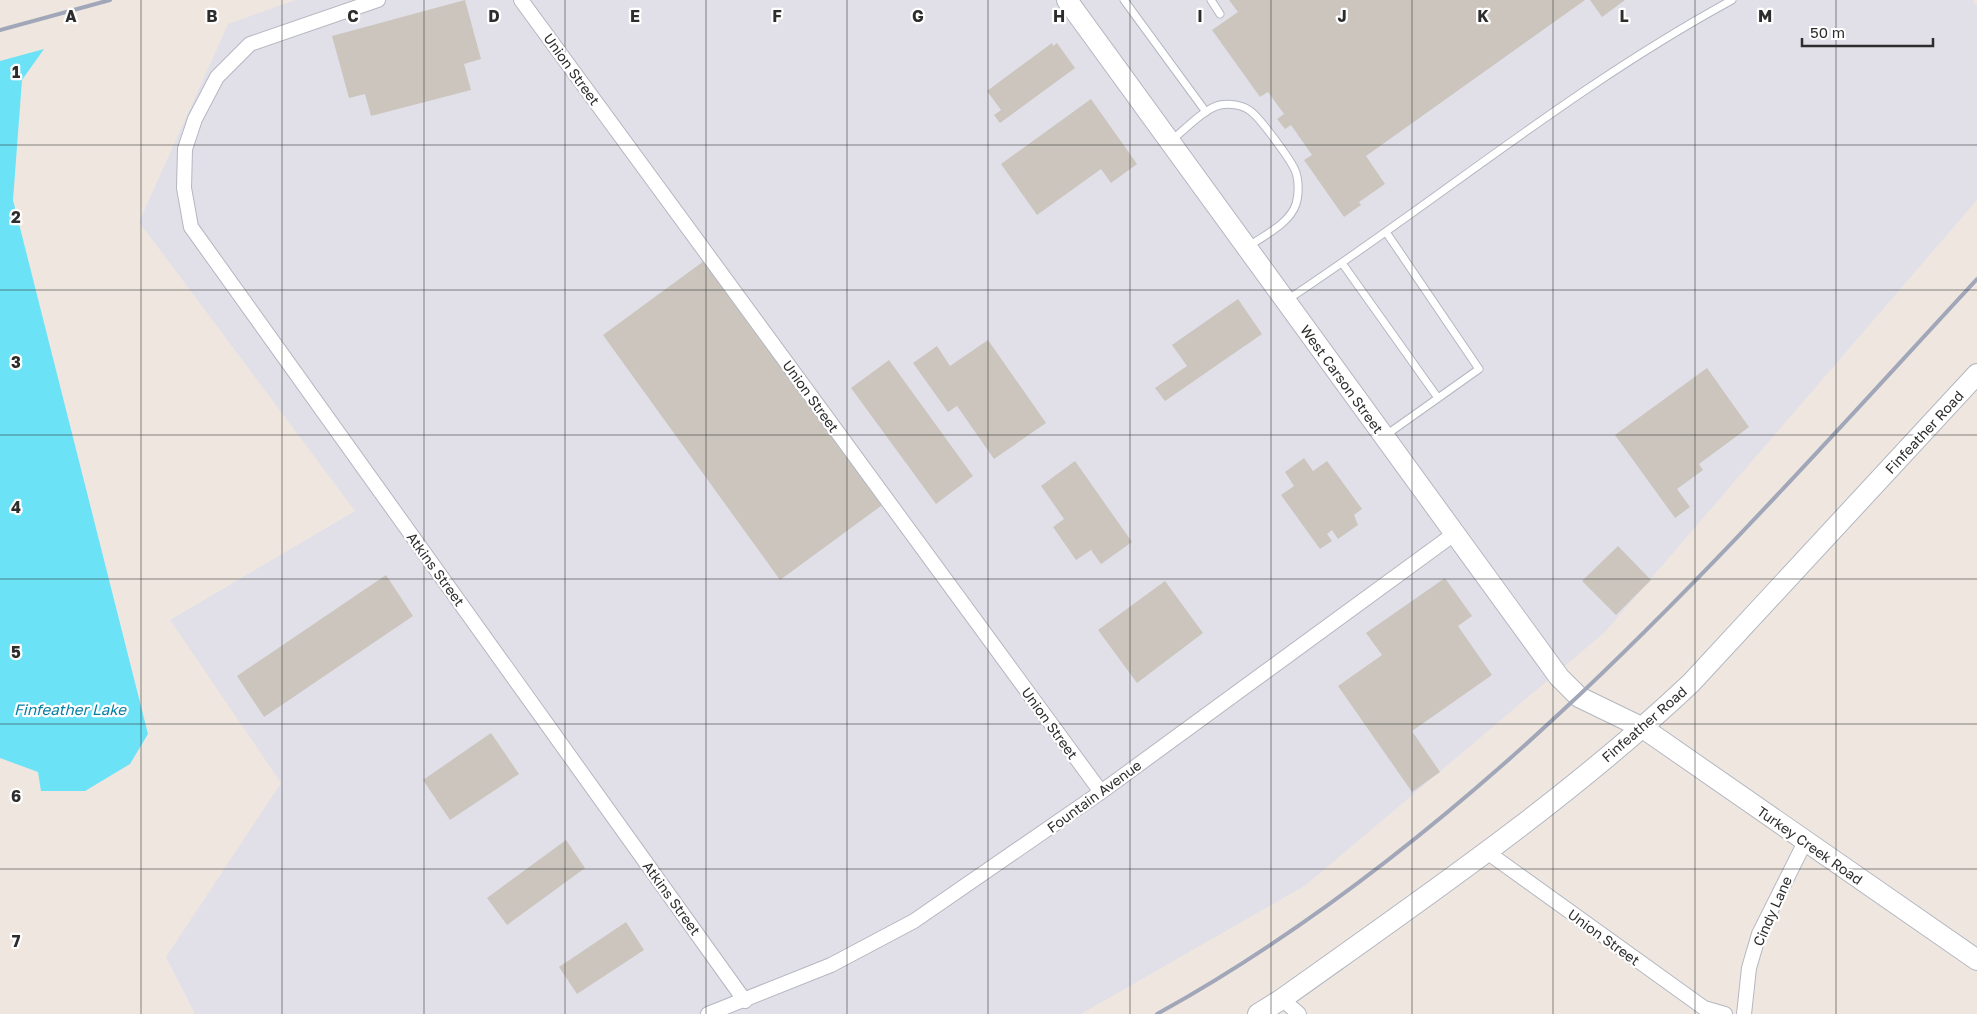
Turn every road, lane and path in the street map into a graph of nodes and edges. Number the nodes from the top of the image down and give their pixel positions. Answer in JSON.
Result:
{"nodes":[{"id":1,"x":378,"y":0,"type":"edge"},
{"id":2,"x":521,"y":0,"type":"edge"},
{"id":3,"x":1067,"y":0,"type":"edge"},
{"id":4,"x":1124,"y":0,"type":"edge"},
{"id":5,"x":1211,"y":0,"type":"edge"},
{"id":6,"x":1732,"y":0,"type":"edge"},
{"id":7,"x":1220,"y":14,"type":"dead end"},
{"id":8,"x":1206,"y":112,"type":"junction"},
{"id":9,"x":1170,"y":142,"type":"junction"},
{"id":10,"x":1386,"y":232,"type":"junction"},
{"id":11,"x":1247,"y":248,"type":"junction"},
{"id":12,"x":1342,"y":263,"type":"junction"},
{"id":13,"x":1285,"y":301,"type":"junction"},
{"id":14,"x":1977,"y":374,"type":"edge"},
{"id":15,"x":1438,"y":398,"type":"junction"},
{"id":16,"x":1383,"y":436,"type":"junction"},
{"id":17,"x":1454,"y":534,"type":"junction"},
{"id":18,"x":1643,"y":728,"type":"junction"},
{"id":19,"x":1100,"y":792,"type":"junction"},
{"id":20,"x":1806,"y":842,"type":"junction"},
{"id":21,"x":1487,"y":852,"type":"junction"},
{"id":22,"x":1977,"y":960,"type":"edge"},
{"id":23,"x":1282,"y":999,"type":"junction"},
{"id":24,"x":745,"y":1001,"type":"junction"},
{"id":25,"x":708,"y":1014,"type":"edge"},
{"id":26,"x":1258,"y":1014,"type":"edge"},
{"id":27,"x":1299,"y":1014,"type":"edge"},
{"id":28,"x":1726,"y":1014,"type":"edge"},
{"id":29,"x":1744,"y":1014,"type":"edge"}],
"edges":[{"from":1,"to":24,"type":"street","name":"Atkins Street"},
{"from":2,"to":19,"type":"street","name":"Union Street"},
{"from":3,"to":9,"type":"street","name":"West Carson Street"},
{"from":4,"to":8,"type":"lane"},
{"from":5,"to":7,"type":"lane"},
{"from":6,"to":10,"type":"lane"},
{"from":8,"to":9,"type":"lane"},
{"from":8,"to":11,"type":"lane"},
{"from":9,"to":11,"type":"street","name":"West Carson Street"},
{"from":10,"to":12,"type":"lane"},
{"from":10,"to":15,"type":"lane"},
{"from":11,"to":13,"type":"street","name":"West Carson Street"},
{"from":12,"to":13,"type":"lane"},
{"from":12,"to":15,"type":"lane"},
{"from":13,"to":16,"type":"street","name":"West Carson Street"},
{"from":14,"to":18,"type":"street","name":"Finfeather Road"},
{"from":15,"to":16,"type":"lane"},
{"from":16,"to":17,"type":"street","name":"West Carson Street"},
{"from":17,"to":18,"type":"street","name":"West Carson Street"},
{"from":17,"to":19,"type":"street","name":"Fountain Avenue"},
{"from":18,"to":20,"type":"street","name":"Turkey Creek Road"},
{"from":18,"to":21,"type":"street","name":"Finfeather Road"},
{"from":19,"to":24,"type":"street","name":"Fountain Avenue"},
{"from":20,"to":22,"type":"street","name":"Turkey Creek Road"},
{"from":20,"to":29,"type":"street","name":"Cindy Lane"},
{"from":21,"to":23,"type":"street","name":"Finfeather Road"},
{"from":21,"to":28,"type":"street","name":"Union Street"},
{"from":23,"to":26,"type":"street","name":"Finfeather Road"},
{"from":23,"to":27,"type":"street"},
{"from":24,"to":25,"type":"street","name":"Fountain Avenue"}]}
